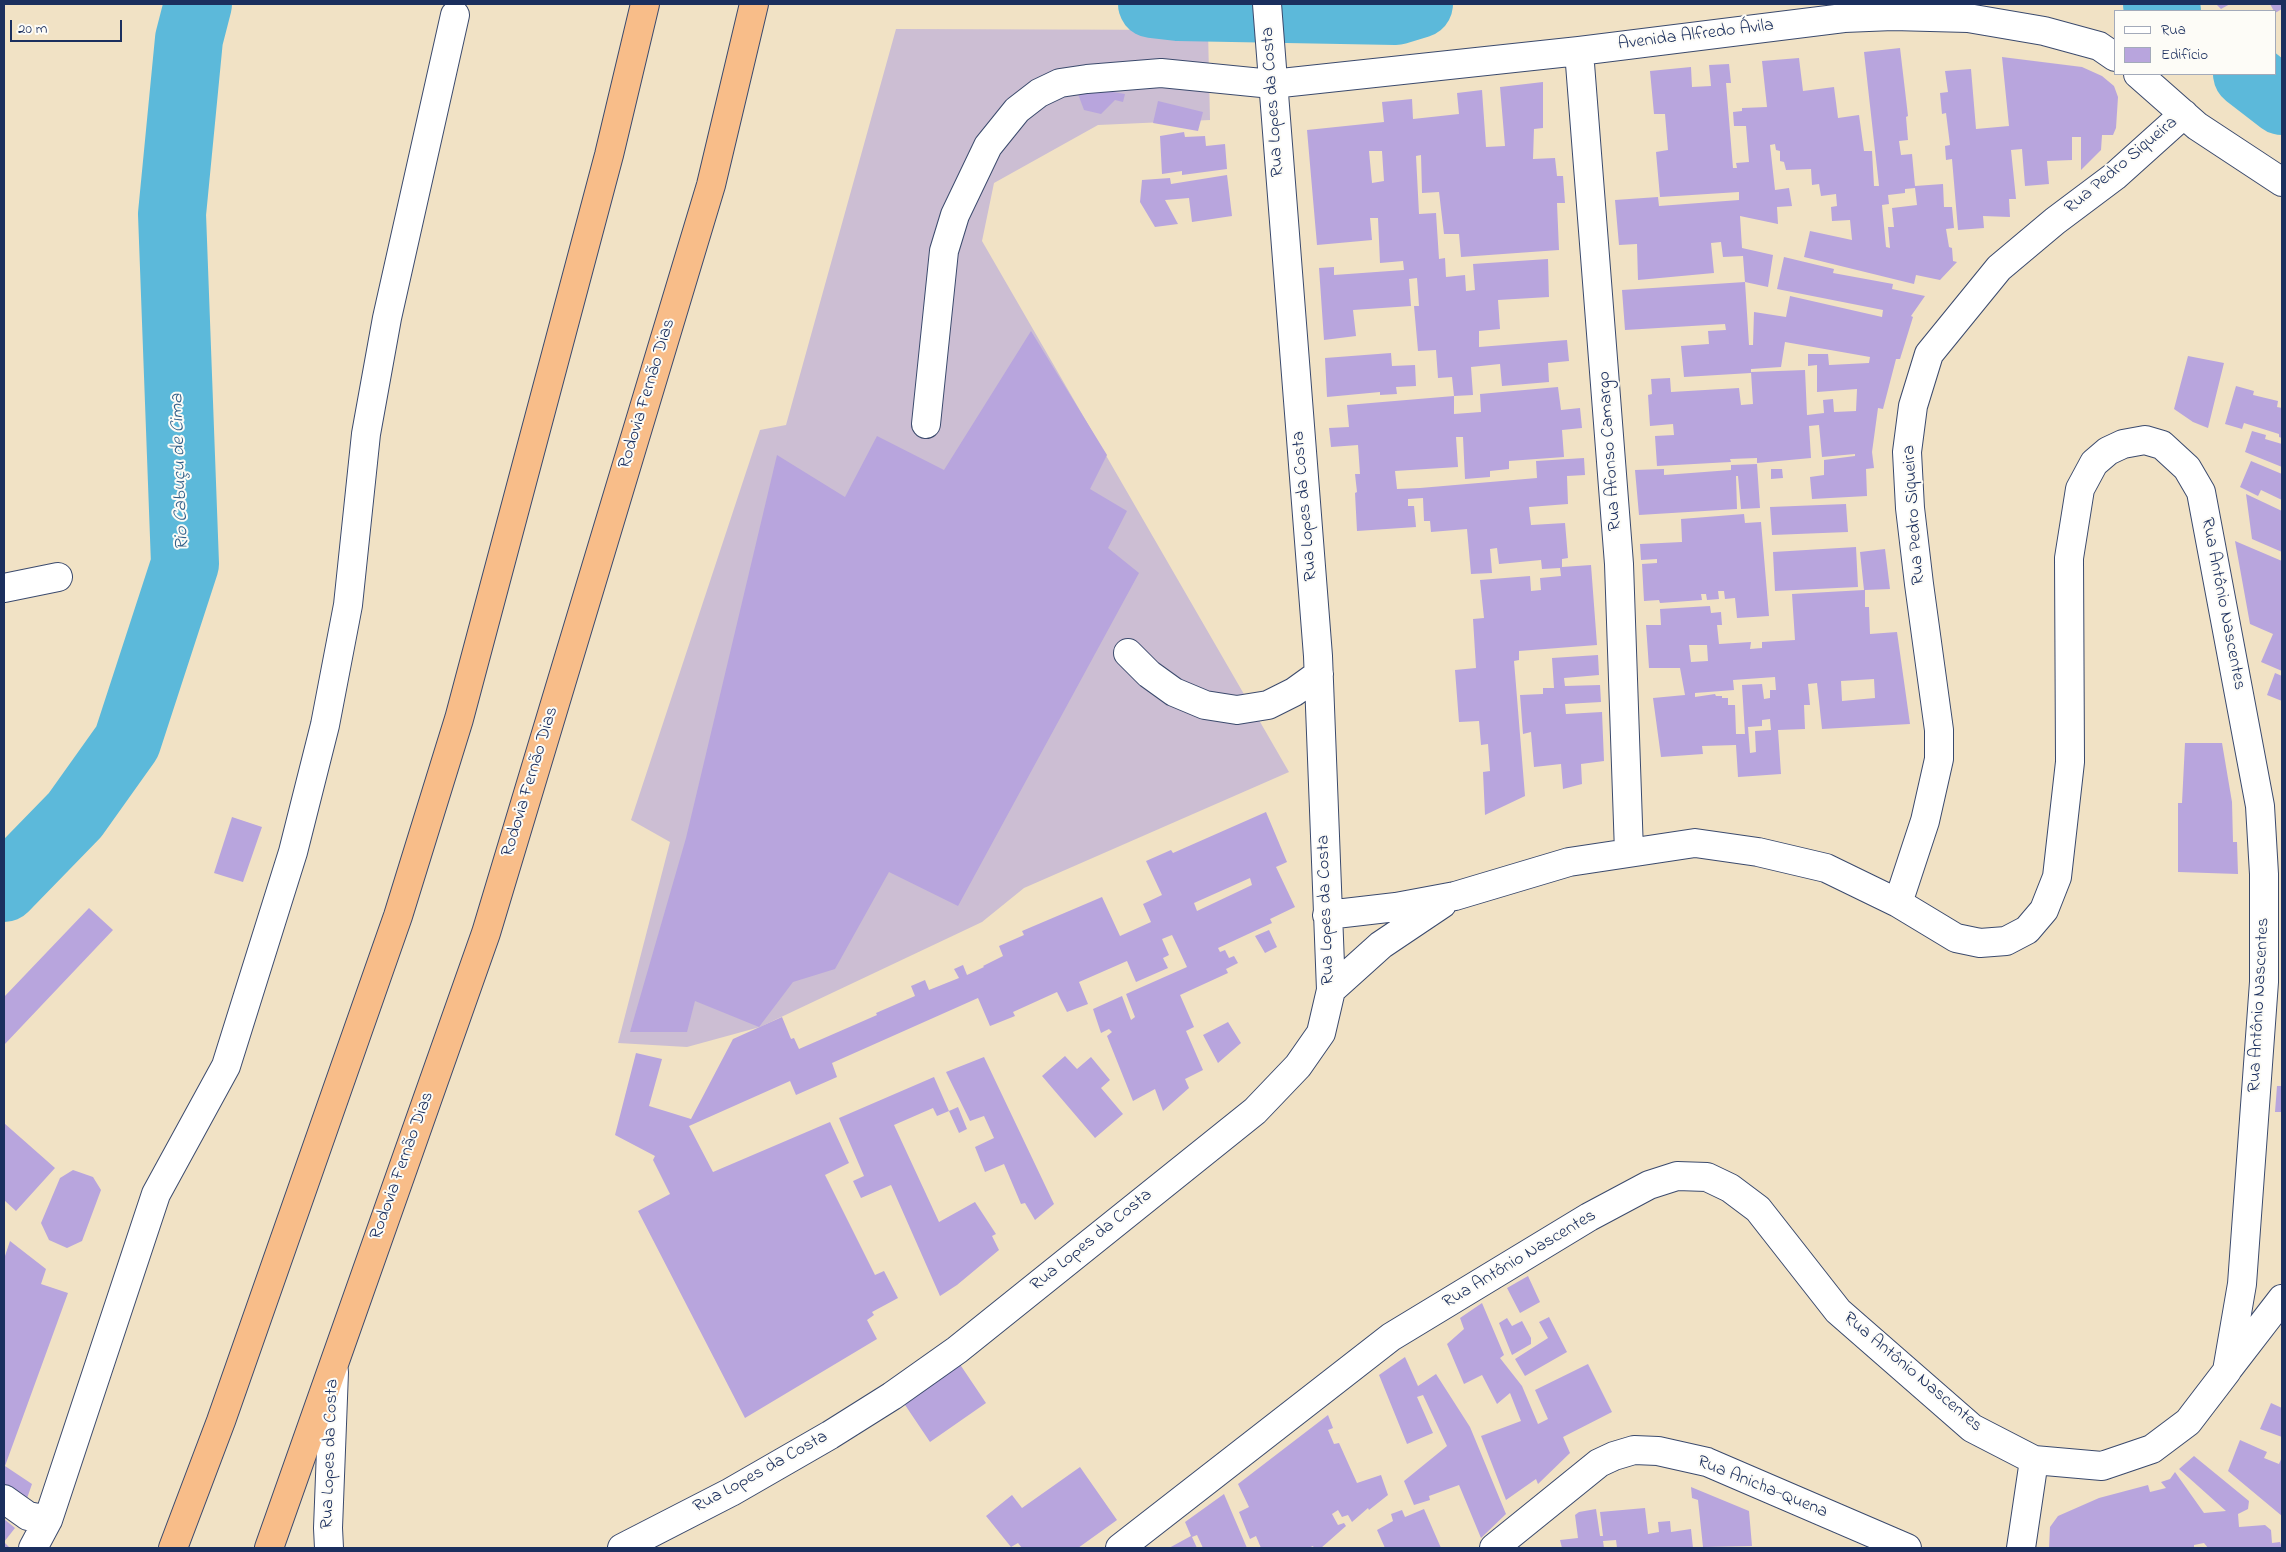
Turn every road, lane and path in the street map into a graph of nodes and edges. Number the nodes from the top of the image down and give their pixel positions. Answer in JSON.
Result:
{"nodes":[{"id":1,"x":645,"y":4,"type":"edge"},
{"id":2,"x":754,"y":4,"type":"edge"},
{"id":3,"x":1267,"y":4,"type":"edge"},
{"id":4,"x":455,"y":14,"type":"dead end"},
{"id":5,"x":1580,"y":50,"type":"junction"},
{"id":6,"x":2114,"y":56,"type":"edge"},
{"id":7,"x":2139,"y":75,"type":"edge"},
{"id":8,"x":1272,"y":84,"type":"junction"},
{"id":9,"x":2184,"y":114,"type":"junction"},
{"id":10,"x":2282,"y":182,"type":"edge"},
{"id":11,"x":926,"y":424,"type":"dead end"},
{"id":12,"x":58,"y":577,"type":"dead end"},
{"id":13,"x":4,"y":588,"type":"edge"},
{"id":14,"x":1128,"y":653,"type":"dead end"},
{"id":15,"x":1319,"y":674,"type":"junction"},
{"id":16,"x":1629,"y":852,"type":"junction"},
{"id":17,"x":1455,"y":896,"type":"junction"},
{"id":18,"x":1898,"y":903,"type":"junction"},
{"id":19,"x":1327,"y":915,"type":"junction"},
{"id":20,"x":1331,"y":990,"type":"junction"},
{"id":21,"x":2282,"y":1299,"type":"edge"},
{"id":22,"x":334,"y":1359,"type":"junction"},
{"id":23,"x":2227,"y":1371,"type":"junction"},
{"id":24,"x":2034,"y":1460,"type":"junction"},
{"id":25,"x":4,"y":1499,"type":"edge"},
{"id":26,"x":48,"y":1520,"type":"junction"},
{"id":27,"x":33,"y":1548,"type":"edge"},
{"id":28,"x":173,"y":1548,"type":"edge"},
{"id":29,"x":269,"y":1548,"type":"edge"},
{"id":30,"x":329,"y":1548,"type":"edge"},
{"id":31,"x":622,"y":1548,"type":"edge"},
{"id":32,"x":1120,"y":1548,"type":"edge"},
{"id":33,"x":1494,"y":1548,"type":"edge"},
{"id":34,"x":1907,"y":1548,"type":"edge"},
{"id":35,"x":2021,"y":1548,"type":"edge"}],
"edges":[{"from":1,"to":28,"type":"highway"},
{"from":2,"to":22,"type":"highway","name":"Rodovia Fernão Dias"},
{"from":3,"to":8,"type":"street","name":"Rua Lopes da Costa"},
{"from":4,"to":26,"type":"street"},
{"from":5,"to":6,"type":"street","name":"Avenida Alfredo Ávila"},
{"from":5,"to":8,"type":"street","name":"Avenida Alfredo Ávila"},
{"from":5,"to":16,"type":"street","name":"Rua Afonso Camargo"},
{"from":7,"to":9,"type":"street"},
{"from":8,"to":11,"type":"street","name":"Avenida Alfredo Ávila"},
{"from":8,"to":15,"type":"street","name":"Rua Lopes da Costa"},
{"from":9,"to":10,"type":"street"},
{"from":9,"to":18,"type":"street","name":"Rua Pedro Siqueira"},
{"from":12,"to":13,"type":"street"},
{"from":14,"to":15,"type":"street"},
{"from":15,"to":19,"type":"street","name":"Rua Lopes da Costa"},
{"from":16,"to":17,"type":"street","name":"Rua Antônio Nascentes"},
{"from":16,"to":18,"type":"street","name":"Rua Antônio Nascentes"},
{"from":17,"to":19,"type":"street","name":"Rua Antônio Nascentes"},
{"from":17,"to":20,"type":"street","name":"Rua Antônio Nascentes"},
{"from":18,"to":23,"type":"street","name":"Rua Antônio Nascentes"},
{"from":19,"to":20,"type":"street","name":"Rua Lopes da Costa"},
{"from":20,"to":31,"type":"street","name":"Rua Lopes da Costa"},
{"from":21,"to":23,"type":"street"},
{"from":22,"to":29,"type":"highway","name":"Rodovia Fernão Dias"},
{"from":22,"to":30,"type":"street","name":"Rua Lopes da Costa"},
{"from":23,"to":24,"type":"street","name":"Rua Antônio Nascentes"},
{"from":24,"to":32,"type":"street","name":"Rua Antônio Nascentes"},
{"from":24,"to":35,"type":"street"},
{"from":25,"to":26,"type":"street"},
{"from":26,"to":27,"type":"street"},
{"from":33,"to":34,"type":"street","name":"Rua Anicha-Quena"}]}
